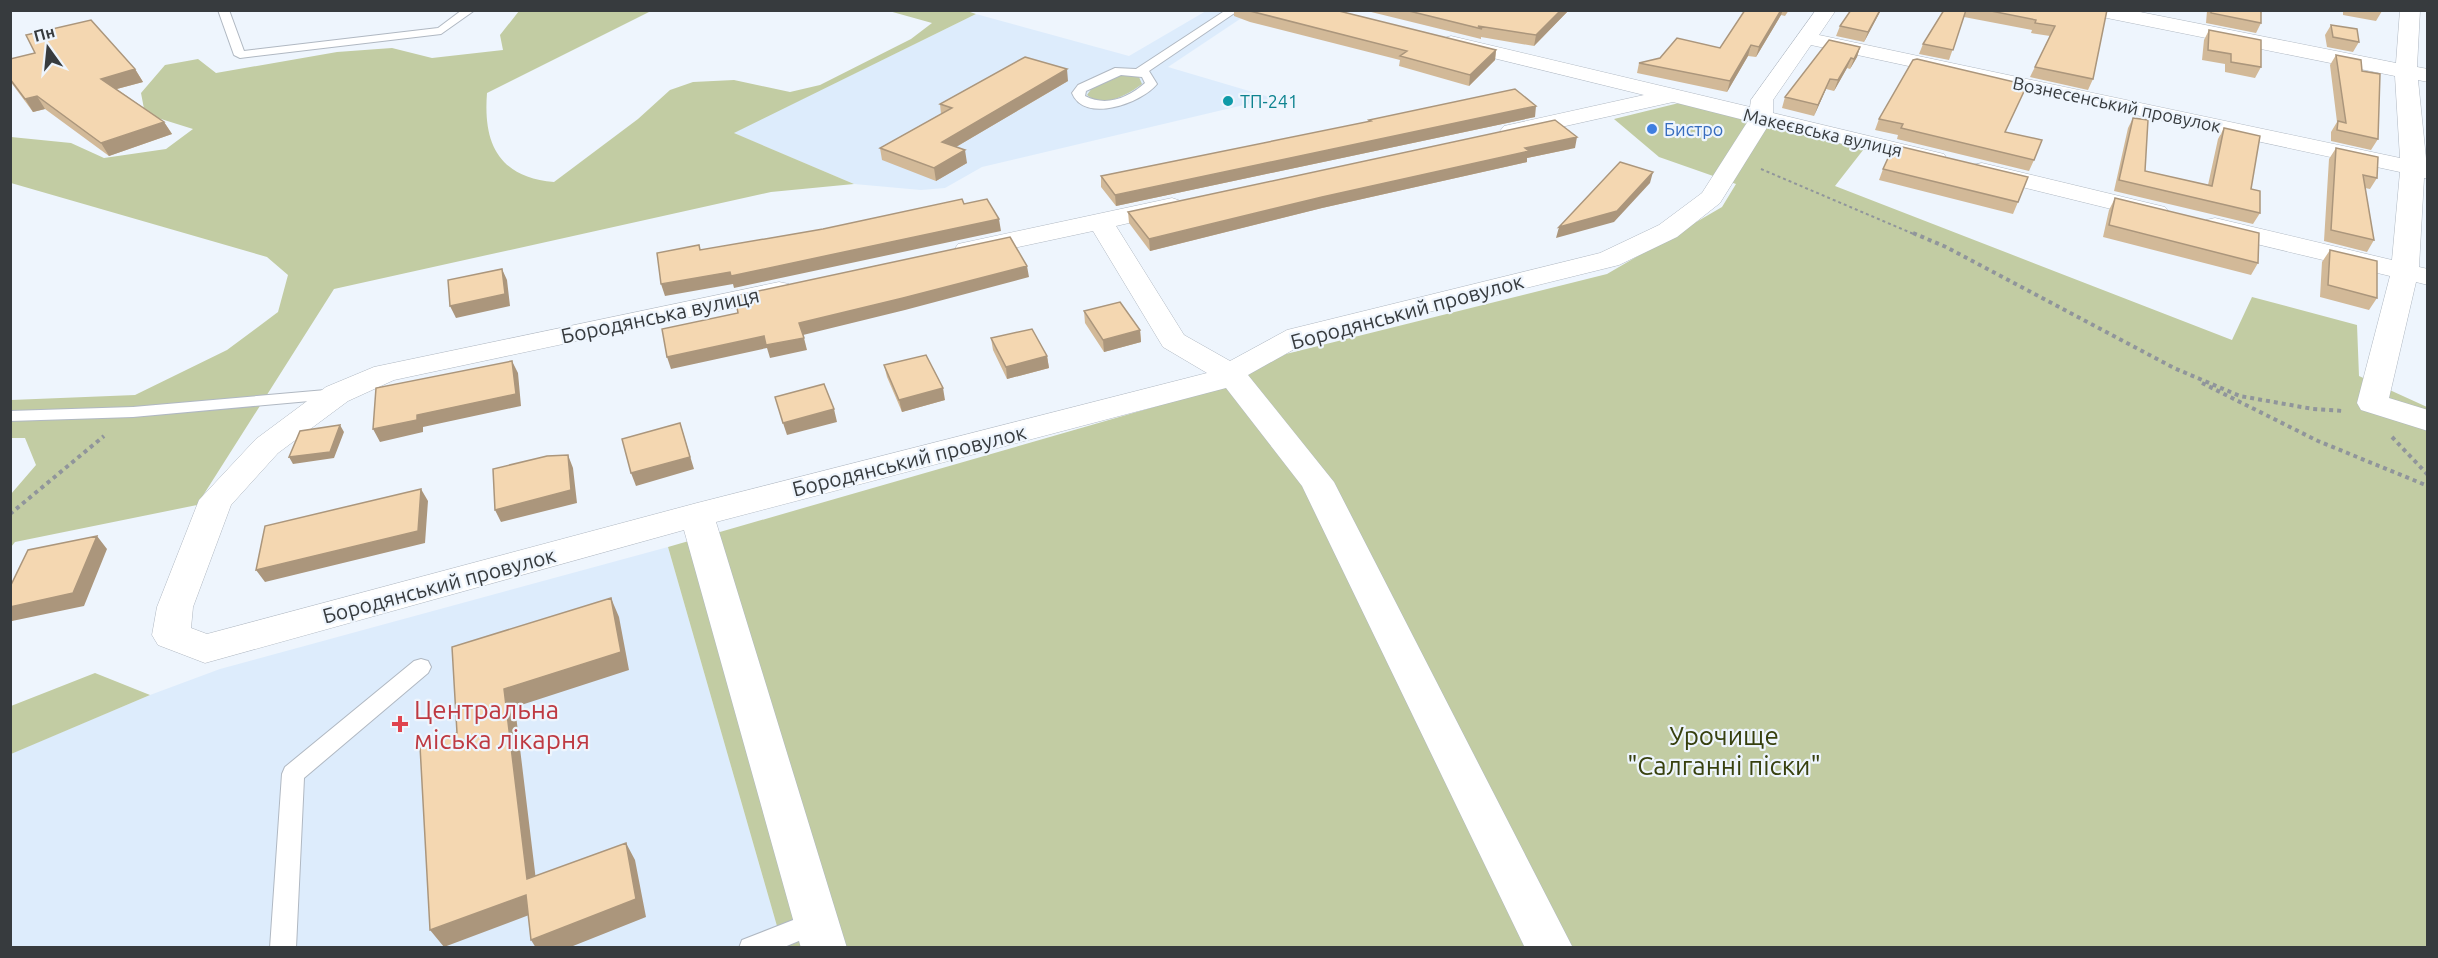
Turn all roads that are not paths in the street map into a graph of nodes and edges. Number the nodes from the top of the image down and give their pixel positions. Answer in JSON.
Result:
{"nodes":[{"id":1,"x":470,"y":10,"type":"edge"},
{"id":2,"x":1234,"y":10,"type":"edge"},
{"id":3,"x":1826,"y":10,"type":"edge"},
{"id":4,"x":2097,"y":10,"type":"edge"},
{"id":5,"x":2409,"y":10,"type":"edge"},
{"id":6,"x":2416,"y":10,"type":"edge"},
{"id":7,"x":223,"y":11,"type":"edge"},
{"id":8,"x":2427,"y":13,"type":"edge"},
{"id":9,"x":1429,"y":36,"type":"edge"},
{"id":10,"x":1806,"y":38,"type":"junction"},
{"id":11,"x":1140,"y":72,"type":"junction"},
{"id":12,"x":2417,"y":74,"type":"edge"},
{"id":13,"x":1672,"y":96,"type":"junction"},
{"id":14,"x":1761,"y":118,"type":"junction"},
{"id":15,"x":1485,"y":137,"type":"edge"},
{"id":16,"x":2420,"y":169,"type":"edge"},
{"id":17,"x":1193,"y":201,"type":"edge"},
{"id":18,"x":1100,"y":221,"type":"junction"},
{"id":19,"x":948,"y":254,"type":"edge"},
{"id":20,"x":2416,"y":274,"type":"edge"},
{"id":21,"x":807,"y":284,"type":"edge"},
{"id":22,"x":1230,"y":373,"type":"junction"},
{"id":23,"x":337,"y":394,"type":"junction"},
{"id":24,"x":10,"y":416,"type":"edge"},
{"id":25,"x":2427,"y":420,"type":"edge"},
{"id":26,"x":697,"y":515,"type":"junction"},
{"id":27,"x":195,"y":553,"type":"joint"},
{"id":28,"x":421,"y":667,"type":"dead end"},
{"id":29,"x":820,"y":935,"type":"edge"},
{"id":30,"x":283,"y":948,"type":"edge"},
{"id":31,"x":751,"y":948,"type":"edge"},
{"id":32,"x":1550,"y":948,"type":"edge"}],
"edges":[{"from":1,"to":7,"type":"lane"},
{"from":2,"to":11,"type":"lane"},
{"from":3,"to":10,"type":"street","name":"Бородянський провулок"},
{"from":4,"to":12,"type":"street"},
{"from":5,"to":12,"type":"street"},
{"from":6,"to":8,"type":"street"},
{"from":9,"to":13,"type":"street","name":"Макеєвська вулиця"},
{"from":10,"to":14,"type":"street","name":"Бородянський провулок"},
{"from":10,"to":16,"type":"street","name":"Вознесенський провулок"},
{"from":11,"to":11,"type":"lane"},
{"from":12,"to":16,"type":"street"},
{"from":13,"to":14,"type":"street","name":"Макеєвська вулиця"},
{"from":13,"to":15,"type":"street"},
{"from":14,"to":20,"type":"street","name":"Макеєвська вулиця"},
{"from":14,"to":22,"type":"street","name":"Бородянський провулок"},
{"from":16,"to":20,"type":"street"},
{"from":17,"to":18,"type":"street"},
{"from":18,"to":19,"type":"street"},
{"from":18,"to":22,"type":"street"},
{"from":20,"to":25,"type":"street"},
{"from":21,"to":23,"type":"street","name":"Бородянська вулиця"},
{"from":22,"to":26,"type":"street","name":"Бородянський провулок"},
{"from":22,"to":32,"type":"street"},
{"from":23,"to":24,"type":"lane"},
{"from":23,"to":27,"type":"street","name":"Бородянська вулиця"},
{"from":26,"to":27,"type":"street","name":"Бородянський провулок"},
{"from":26,"to":29,"type":"street"},
{"from":28,"to":30,"type":"lane"},
{"from":29,"to":31,"type":"lane"}]}
